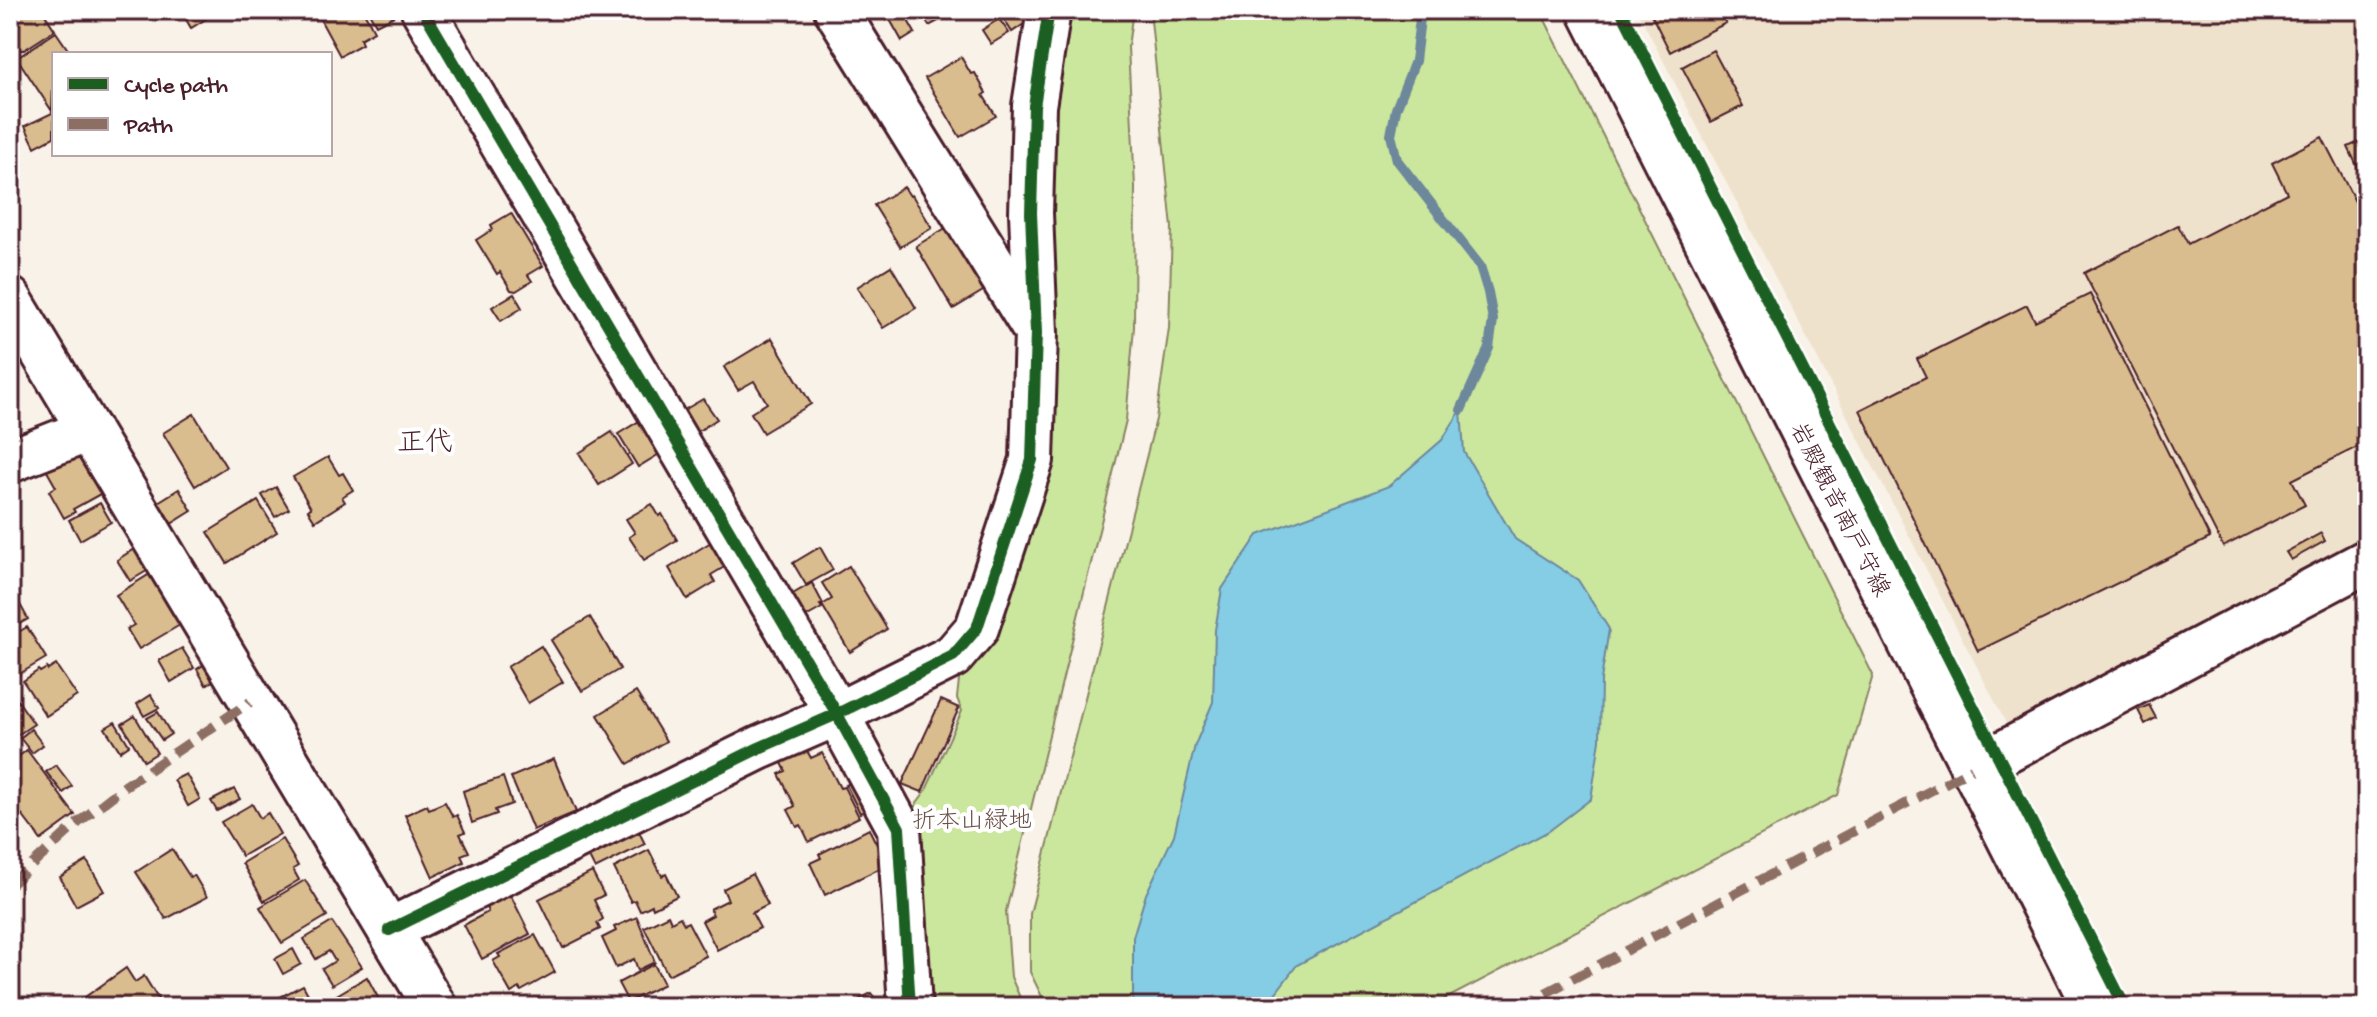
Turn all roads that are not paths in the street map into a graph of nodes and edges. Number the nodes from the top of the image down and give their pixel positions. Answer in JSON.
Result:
{"nodes":[{"id":1,"x":423,"y":10,"type":"edge"},
{"id":2,"x":836,"y":10,"type":"edge"},
{"id":3,"x":1049,"y":10,"type":"edge"},
{"id":4,"x":1590,"y":10,"type":"edge"},
{"id":5,"x":10,"y":299,"type":"edge"},
{"id":6,"x":1036,"y":333,"type":"junction"},
{"id":7,"x":89,"y":430,"type":"junction"},
{"id":8,"x":10,"y":461,"type":"edge"},
{"id":9,"x":2367,"y":561,"type":"edge"},
{"id":10,"x":837,"y":714,"type":"junction"},
{"id":11,"x":1972,"y":769,"type":"junction"},
{"id":12,"x":389,"y":930,"type":"junction"},
{"id":13,"x":435,"y":1007,"type":"edge"},
{"id":14,"x":910,"y":1007,"type":"edge"},
{"id":15,"x":2095,"y":1007,"type":"edge"}],
"edges":[{"from":1,"to":10,"type":"street"},
{"from":2,"to":6,"type":"street"},
{"from":3,"to":6,"type":"street"},
{"from":4,"to":11,"type":"main road","name":"岩殿観音南戸守線"},
{"from":5,"to":7,"type":"street"},
{"from":6,"to":10,"type":"street"},
{"from":7,"to":8,"type":"street"},
{"from":7,"to":12,"type":"street"},
{"from":9,"to":11,"type":"street"},
{"from":10,"to":12,"type":"street"},
{"from":10,"to":14,"type":"street"},
{"from":11,"to":15,"type":"main road","name":"岩殿観音南戸守線"},
{"from":12,"to":13,"type":"street"}]}
